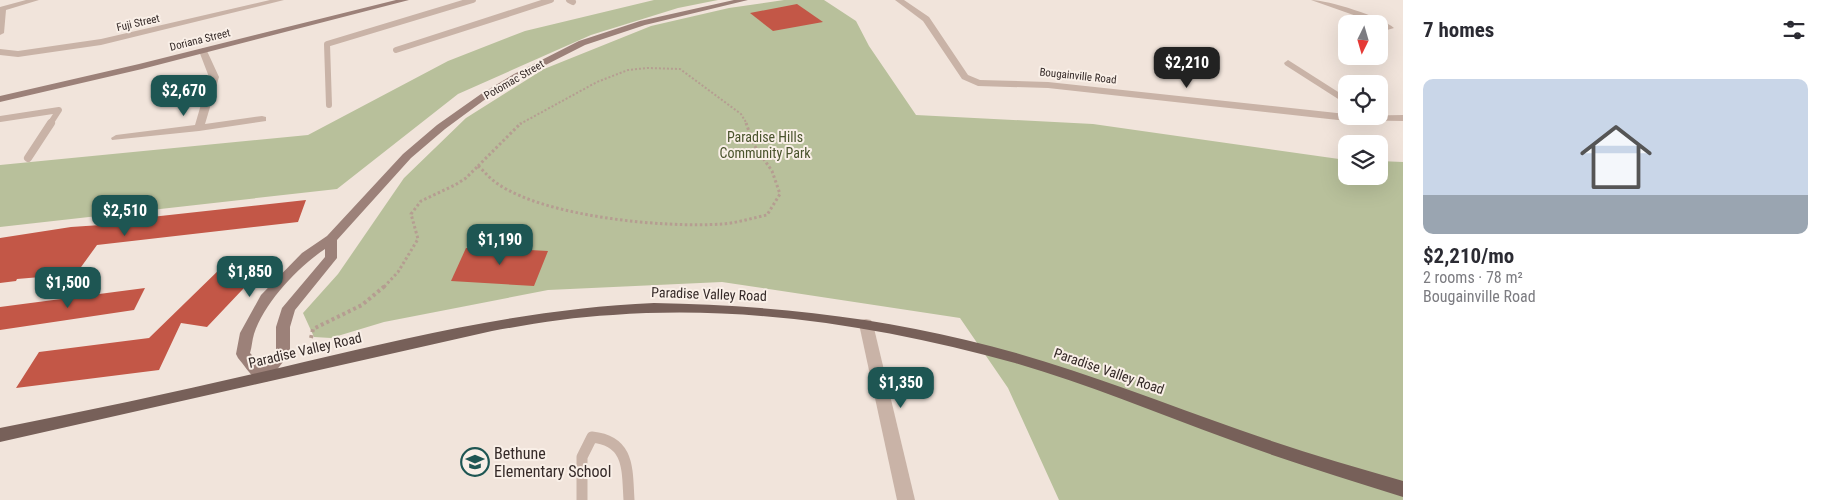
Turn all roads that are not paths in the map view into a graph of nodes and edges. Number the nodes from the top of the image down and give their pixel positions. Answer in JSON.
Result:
{"nodes":[{"id":1,"x":35,"y":0,"type":"edge"},
{"id":2,"x":280,"y":0,"type":"edge"},
{"id":3,"x":405,"y":0,"type":"edge"},
{"id":4,"x":473,"y":0,"type":"edge"},
{"id":5,"x":551,"y":0,"type":"edge"},
{"id":6,"x":744,"y":0,"type":"edge"},
{"id":7,"x":899,"y":0,"type":"edge"},
{"id":8,"x":1315,"y":0,"type":"edge"},
{"id":9,"x":394,"y":1,"type":"edge"},
{"id":10,"x":1390,"y":28,"type":"dead end"},
{"id":11,"x":0,"y":33,"type":"edge"},
{"id":12,"x":396,"y":50,"type":"dead end"},
{"id":13,"x":203,"y":51,"type":"junction"},
{"id":14,"x":0,"y":52,"type":"edge"},
{"id":15,"x":1288,"y":63,"type":"dead end"},
{"id":16,"x":1338,"y":96,"type":"edge"},
{"id":17,"x":0,"y":99,"type":"edge"},
{"id":18,"x":329,"y":104,"type":"dead end"},
{"id":19,"x":1338,"y":116,"type":"edge"},
{"id":20,"x":1388,"y":118,"type":"edge"},
{"id":21,"x":1403,"y":118,"type":"edge"},
{"id":22,"x":0,"y":119,"type":"edge"},
{"id":23,"x":262,"y":119,"type":"dead end"},
{"id":24,"x":199,"y":128,"type":"junction"},
{"id":25,"x":116,"y":138,"type":"dead end"},
{"id":26,"x":28,"y":158,"type":"dead end"},
{"id":27,"x":331,"y":239,"type":"junction"},
{"id":28,"x":866,"y":324,"type":"junction"},
{"id":29,"x":262,"y":377,"type":"junction"},
{"id":30,"x":0,"y":435,"type":"edge"},
{"id":31,"x":1403,"y":489,"type":"edge"},
{"id":32,"x":582,"y":500,"type":"edge"},
{"id":33,"x":629,"y":500,"type":"edge"},
{"id":34,"x":906,"y":500,"type":"edge"}],
"edges":[{"from":1,"to":11,"type":"street"},
{"from":2,"to":14,"type":"street","name":"Fuji Street"},
{"from":3,"to":9,"type":"street","name":"Doriana Street"},
{"from":4,"to":18,"type":"lane"},
{"from":5,"to":12,"type":"lane"},
{"from":6,"to":27,"type":"street","name":"Potomac Street"},
{"from":7,"to":19,"type":"street","name":"Bougainville Road"},
{"from":8,"to":10,"type":"street"},
{"from":9,"to":13,"type":"street","name":"Doriana Street"},
{"from":13,"to":17,"type":"street","name":"Doriana Street"},
{"from":13,"to":24,"type":"street"},
{"from":15,"to":16,"type":"street"},
{"from":20,"to":21,"type":"street","name":"Bougainville Road"},
{"from":22,"to":26,"type":"lane"},
{"from":23,"to":24,"type":"street"},
{"from":24,"to":25,"type":"street"},
{"from":27,"to":29,"type":"street"},
{"from":27,"to":29,"type":"street","name":"Potomac Street"},
{"from":28,"to":29,"type":"main road","name":"Paradise Valley Road"},
{"from":28,"to":31,"type":"main road","name":"Paradise Valley Road"},
{"from":28,"to":34,"type":"street"},
{"from":29,"to":30,"type":"main road","name":"Paradise Valley Road"},
{"from":32,"to":33,"type":"lane"}]}
